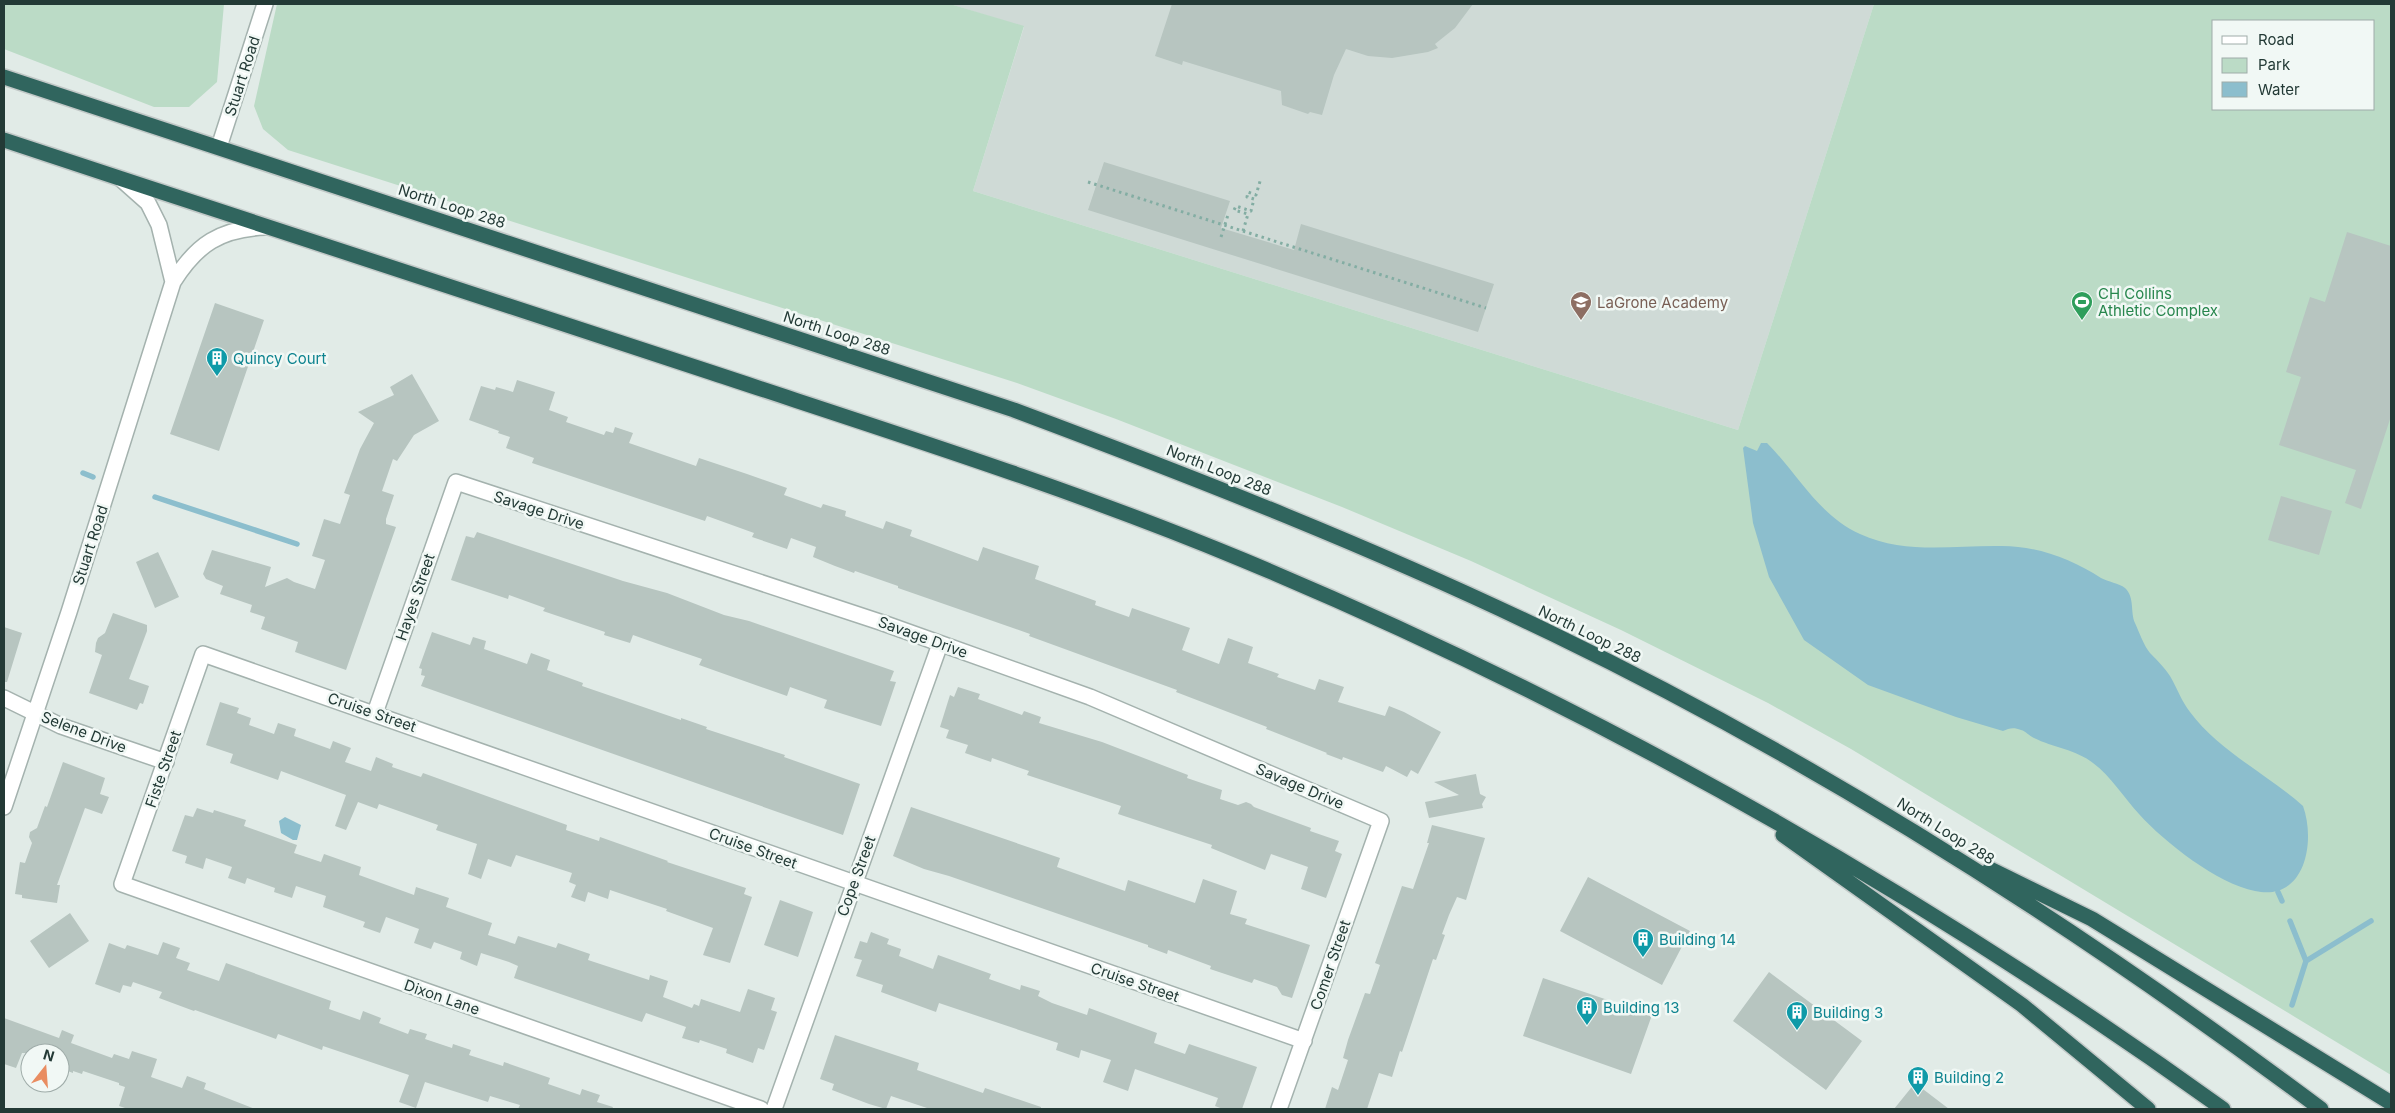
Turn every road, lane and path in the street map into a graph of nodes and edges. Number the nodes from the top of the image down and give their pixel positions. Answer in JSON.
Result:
{"nodes":[{"id":1,"x":266,"y":4,"type":"edge"},
{"id":2,"x":4,"y":77,"type":"edge"},
{"id":3,"x":4,"y":140,"type":"edge"},
{"id":4,"x":219,"y":147,"type":"junction"},
{"id":5,"x":121,"y":178,"type":"junction"},
{"id":6,"x":1261,"y":178,"type":"dead end"},
{"id":7,"x":1088,"y":182,"type":"dead end"},
{"id":8,"x":1228,"y":215,"type":"dead end"},
{"id":9,"x":1225,"y":226,"type":"junction"},
{"id":10,"x":268,"y":227,"type":"junction"},
{"id":11,"x":1243,"y":231,"type":"junction"},
{"id":12,"x":1221,"y":236,"type":"dead end"},
{"id":13,"x":173,"y":282,"type":"junction"},
{"id":14,"x":1486,"y":308,"type":"dead end"},
{"id":15,"x":456,"y":482,"type":"joint"},
{"id":16,"x":940,"y":644,"type":"junction"},
{"id":17,"x":203,"y":654,"type":"joint"},
{"id":18,"x":4,"y":698,"type":"edge"},
{"id":19,"x":35,"y":712,"type":"junction"},
{"id":20,"x":375,"y":712,"type":"junction"},
{"id":21,"x":166,"y":762,"type":"junction"},
{"id":22,"x":1710,"y":784,"type":"junction"},
{"id":23,"x":4,"y":807,"type":"edge"},
{"id":24,"x":1381,"y":821,"type":"joint"},
{"id":25,"x":1914,"y":832,"type":"junction"},
{"id":26,"x":853,"y":883,"type":"junction"},
{"id":27,"x":122,"y":884,"type":"joint"},
{"id":28,"x":1304,"y":1041,"type":"junction"},
{"id":29,"x":2391,"y":1103,"type":"edge"},
{"id":30,"x":761,"y":1109,"type":"edge"},
{"id":31,"x":774,"y":1109,"type":"edge"},
{"id":32,"x":1279,"y":1109,"type":"edge"},
{"id":33,"x":2148,"y":1109,"type":"edge"},
{"id":34,"x":2223,"y":1109,"type":"edge"},
{"id":35,"x":2321,"y":1109,"type":"edge"}],
"edges":[{"from":1,"to":4,"type":"street","name":"Stuart Road"},
{"from":2,"to":4,"type":"highway","name":"North Loop 288"},
{"from":3,"to":5,"type":"highway"},
{"from":4,"to":25,"type":"highway","name":"North Loop 288"},
{"from":5,"to":10,"type":"highway"},
{"from":5,"to":13,"type":"street"},
{"from":6,"to":11,"type":"path"},
{"from":7,"to":9,"type":"path"},
{"from":8,"to":9,"type":"path"},
{"from":9,"to":11,"type":"path"},
{"from":9,"to":12,"type":"path"},
{"from":10,"to":13,"type":"street","name":"Stuart Road"},
{"from":10,"to":22,"type":"highway"},
{"from":11,"to":14,"type":"path"},
{"from":13,"to":19,"type":"street","name":"Stuart Road"},
{"from":15,"to":16,"type":"street","name":"Savage Drive"},
{"from":15,"to":20,"type":"street","name":"Hayes Street"},
{"from":16,"to":24,"type":"street","name":"Savage Drive"},
{"from":16,"to":26,"type":"street","name":"Cope Street"},
{"from":17,"to":20,"type":"street","name":"Cruise Street"},
{"from":17,"to":21,"type":"street","name":"Fiste Street"},
{"from":18,"to":19,"type":"street","name":"Selene Drive"},
{"from":19,"to":21,"type":"street","name":"Selene Drive"},
{"from":19,"to":23,"type":"street","name":"Stuart Road"},
{"from":20,"to":26,"type":"street","name":"Cruise Street"},
{"from":21,"to":27,"type":"street","name":"Fiste Street"},
{"from":22,"to":33,"type":"highway"},
{"from":22,"to":34,"type":"highway"},
{"from":24,"to":28,"type":"street","name":"Comer Street"},
{"from":25,"to":29,"type":"highway"},
{"from":25,"to":35,"type":"highway","name":"North Loop 288"},
{"from":26,"to":28,"type":"street","name":"Cruise Street"},
{"from":26,"to":31,"type":"street","name":"Cope Street"},
{"from":27,"to":30,"type":"street","name":"Dixon Lane"},
{"from":28,"to":32,"type":"street","name":"Comer Street"}]}
